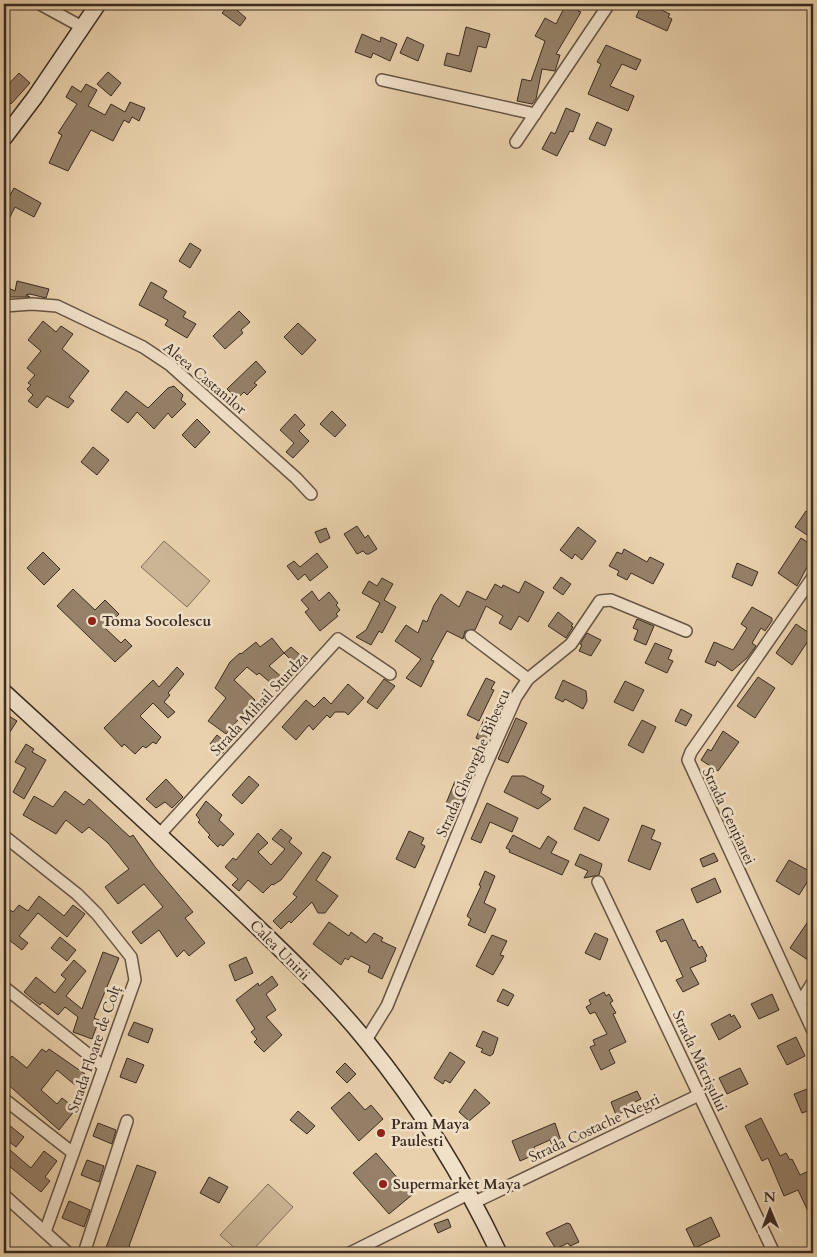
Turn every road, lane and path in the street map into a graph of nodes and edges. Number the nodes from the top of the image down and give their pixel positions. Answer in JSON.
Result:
{"nodes":[{"id":1,"x":40,"y":4,"type":"edge"},
{"id":2,"x":98,"y":4,"type":"edge"},
{"id":3,"x":610,"y":4,"type":"edge"},
{"id":4,"x":82,"y":27,"type":"junction"},
{"id":5,"x":382,"y":80,"type":"dead end"},
{"id":6,"x":535,"y":114,"type":"junction"},
{"id":7,"x":4,"y":138,"type":"edge"},
{"id":8,"x":516,"y":142,"type":"dead end"},
{"id":9,"x":4,"y":306,"type":"edge"},
{"id":10,"x":311,"y":494,"type":"dead end"},
{"id":11,"x":813,"y":577,"type":"edge"},
{"id":12,"x":686,"y":631,"type":"dead end"},
{"id":13,"x":471,"y":636,"type":"dead end"},
{"id":14,"x":390,"y":674,"type":"dead end"},
{"id":15,"x":528,"y":679,"type":"junction"},
{"id":16,"x":4,"y":692,"type":"edge"},
{"id":17,"x":160,"y":834,"type":"junction"},
{"id":18,"x":4,"y":836,"type":"edge"},
{"id":19,"x":598,"y":882,"type":"dead end"},
{"id":20,"x":813,"y":982,"type":"edge"},
{"id":21,"x":4,"y":987,"type":"edge"},
{"id":22,"x":800,"y":1002,"type":"junction"},
{"id":23,"x":813,"y":1031,"type":"edge"},
{"id":24,"x":366,"y":1040,"type":"junction"},
{"id":25,"x":104,"y":1067,"type":"junction"},
{"id":26,"x":699,"y":1095,"type":"junction"},
{"id":27,"x":4,"y":1099,"type":"edge"},
{"id":28,"x":127,"y":1121,"type":"dead end"},
{"id":29,"x":73,"y":1153,"type":"junction"},
{"id":30,"x":4,"y":1195,"type":"edge"},
{"id":31,"x":472,"y":1198,"type":"junction"},
{"id":32,"x":45,"y":1232,"type":"junction"},
{"id":33,"x":68,"y":1253,"type":"edge"},
{"id":34,"x":84,"y":1253,"type":"edge"},
{"id":35,"x":350,"y":1253,"type":"edge"},
{"id":36,"x":499,"y":1253,"type":"edge"},
{"id":37,"x":774,"y":1253,"type":"edge"}],
"edges":[{"from":1,"to":4,"type":"street"},
{"from":2,"to":4,"type":"main road"},
{"from":3,"to":6,"type":"street"},
{"from":4,"to":7,"type":"main road"},
{"from":5,"to":6,"type":"street"},
{"from":6,"to":8,"type":"street"},
{"from":9,"to":10,"type":"street","name":"Aleea Castanilor"},
{"from":11,"to":22,"type":"street","name":"Strada Gențianei"},
{"from":12,"to":15,"type":"street","name":"Strada Gheorghe Bibescu"},
{"from":13,"to":15,"type":"street"},
{"from":14,"to":17,"type":"street","name":"Strada Mihail Sturdza"},
{"from":15,"to":24,"type":"street","name":"Strada Gheorghe Bibescu"},
{"from":16,"to":17,"type":"main road","name":"Calea Unirii"},
{"from":17,"to":24,"type":"main road","name":"Calea Unirii"},
{"from":18,"to":25,"type":"street","name":"Strada Floare de Colț"},
{"from":19,"to":26,"type":"street","name":"Strada Măcrișului"},
{"from":20,"to":22,"type":"street"},
{"from":21,"to":25,"type":"street"},
{"from":22,"to":23,"type":"street","name":"Strada Gențianei"},
{"from":24,"to":31,"type":"main road","name":"Calea Unirii"},
{"from":25,"to":29,"type":"street","name":"Strada Floare de Colț"},
{"from":26,"to":31,"type":"street","name":"Strada Costache Negri"},
{"from":26,"to":37,"type":"street","name":"Strada Măcrișului"},
{"from":27,"to":29,"type":"street"},
{"from":28,"to":34,"type":"street"},
{"from":29,"to":32,"type":"street","name":"Strada Floare de Colț"},
{"from":30,"to":32,"type":"street"},
{"from":31,"to":35,"type":"street","name":"Strada Costache Negri"},
{"from":31,"to":36,"type":"main road","name":"Calea Unirii"},
{"from":32,"to":33,"type":"street"}]}
